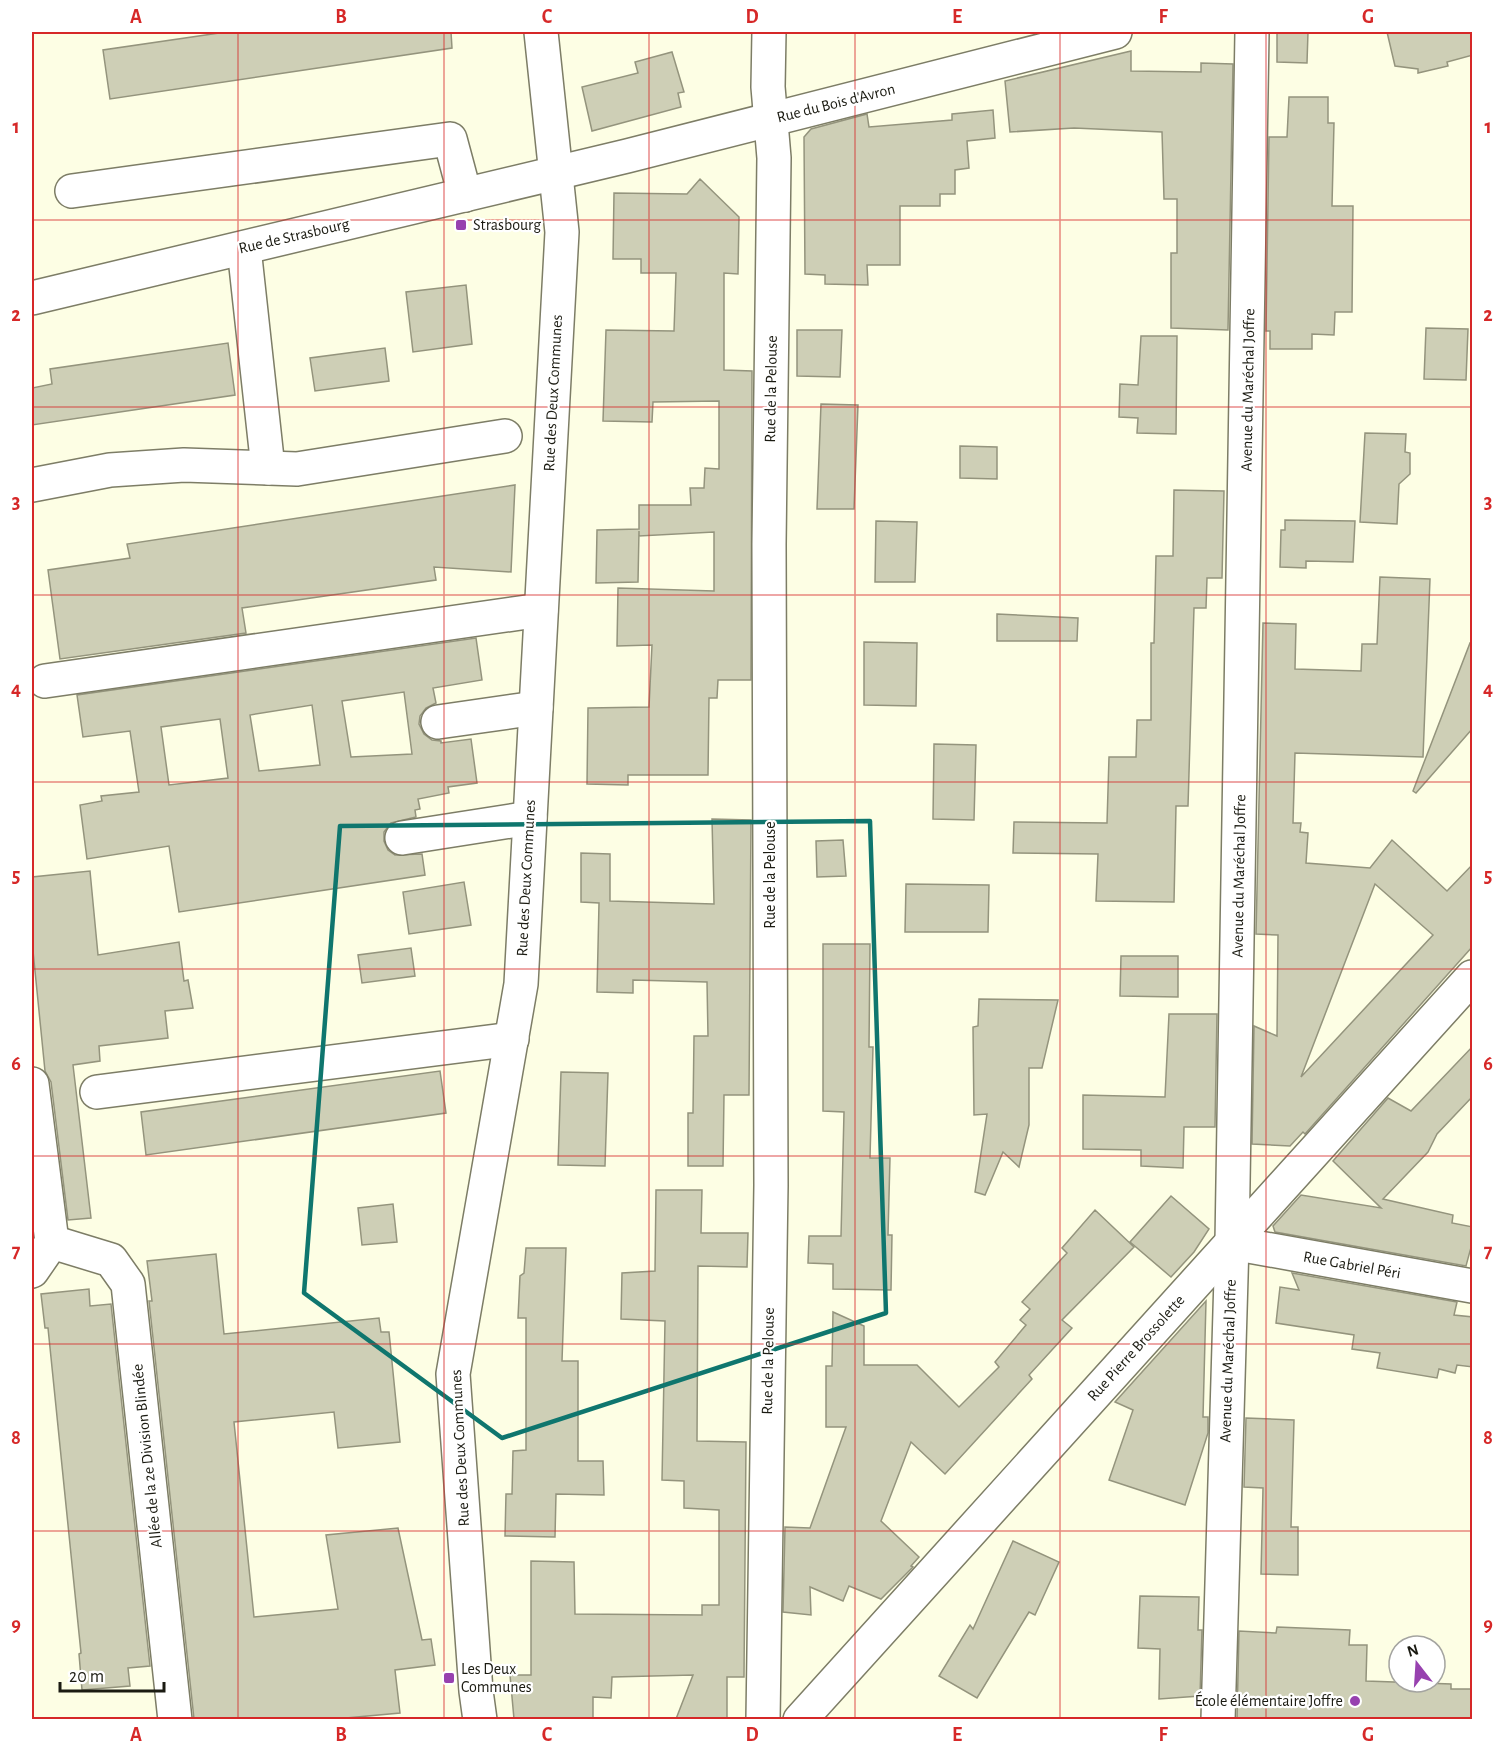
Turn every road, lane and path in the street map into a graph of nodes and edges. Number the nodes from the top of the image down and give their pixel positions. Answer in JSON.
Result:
{"nodes":[{"id":1,"x":541,"y":32,"type":"edge"},
{"id":2,"x":769,"y":32,"type":"edge"},
{"id":3,"x":1115,"y":32,"type":"edge"},
{"id":4,"x":1252,"y":32,"type":"edge"},
{"id":5,"x":771,"y":120,"type":"junction"},
{"id":6,"x":556,"y":173,"type":"junction"},
{"id":7,"x":72,"y":191,"type":"dead end"},
{"id":8,"x":465,"y":195,"type":"junction"},
{"id":9,"x":244,"y":248,"type":"junction"},
{"id":10,"x":32,"y":298,"type":"edge"},
{"id":11,"x":505,"y":436,"type":"dead end"},
{"id":12,"x":268,"y":468,"type":"junction"},
{"id":13,"x":32,"y":485,"type":"edge"},
{"id":14,"x":541,"y":610,"type":"junction"},
{"id":15,"x":45,"y":681,"type":"dead end"},
{"id":16,"x":536,"y":708,"type":"junction"},
{"id":17,"x":438,"y":722,"type":"dead end"},
{"id":18,"x":530,"y":818,"type":"junction"},
{"id":19,"x":402,"y":838,"type":"dead end"},
{"id":20,"x":1473,"y":977,"type":"edge"},
{"id":21,"x":512,"y":1039,"type":"junction"},
{"id":22,"x":32,"y":1084,"type":"edge"},
{"id":23,"x":97,"y":1092,"type":"dead end"},
{"id":24,"x":52,"y":1242,"type":"junction"},
{"id":25,"x":1232,"y":1243,"type":"junction"},
{"id":26,"x":32,"y":1271,"type":"edge"},
{"id":27,"x":1473,"y":1286,"type":"edge"},
{"id":28,"x":175,"y":1719,"type":"edge"},
{"id":29,"x":480,"y":1719,"type":"edge"},
{"id":30,"x":763,"y":1719,"type":"edge"},
{"id":31,"x":800,"y":1719,"type":"edge"},
{"id":32,"x":1218,"y":1719,"type":"edge"}],
"edges":[{"from":1,"to":6,"type":"street","name":"Rue des Deux Communes"},
{"from":2,"to":5,"type":"street","name":"Rue de la Pelouse"},
{"from":3,"to":5,"type":"street","name":"Rue du Bois d'Avron"},
{"from":4,"to":25,"type":"street","name":"Avenue du Maréchal Joffre"},
{"from":5,"to":6,"type":"street","name":"Rue du Bois d'Avron"},
{"from":5,"to":30,"type":"street","name":"Rue de la Pelouse"},
{"from":6,"to":8,"type":"street","name":"Rue de Strasbourg"},
{"from":6,"to":14,"type":"street","name":"Rue des Deux Communes"},
{"from":7,"to":8,"type":"street"},
{"from":8,"to":9,"type":"street","name":"Rue de Strasbourg"},
{"from":9,"to":10,"type":"street","name":"Rue de Strasbourg"},
{"from":9,"to":12,"type":"street"},
{"from":11,"to":12,"type":"street"},
{"from":12,"to":13,"type":"street"},
{"from":14,"to":15,"type":"street"},
{"from":14,"to":16,"type":"street","name":"Rue des Deux Communes"},
{"from":16,"to":17,"type":"street"},
{"from":16,"to":18,"type":"street","name":"Rue des Deux Communes"},
{"from":18,"to":19,"type":"street"},
{"from":18,"to":21,"type":"street","name":"Rue des Deux Communes"},
{"from":20,"to":25,"type":"street","name":"Rue Pierre Brossolette"},
{"from":21,"to":23,"type":"street"},
{"from":21,"to":29,"type":"street","name":"Rue des Deux Communes"},
{"from":22,"to":24,"type":"street"},
{"from":24,"to":26,"type":"street"},
{"from":24,"to":28,"type":"street","name":"Allée de la 2e Division Blindée"},
{"from":25,"to":27,"type":"street","name":"Rue Gabriel Péri"},
{"from":25,"to":31,"type":"street","name":"Rue Pierre Brossolette"},
{"from":25,"to":32,"type":"street","name":"Avenue du Maréchal Joffre"}]}
